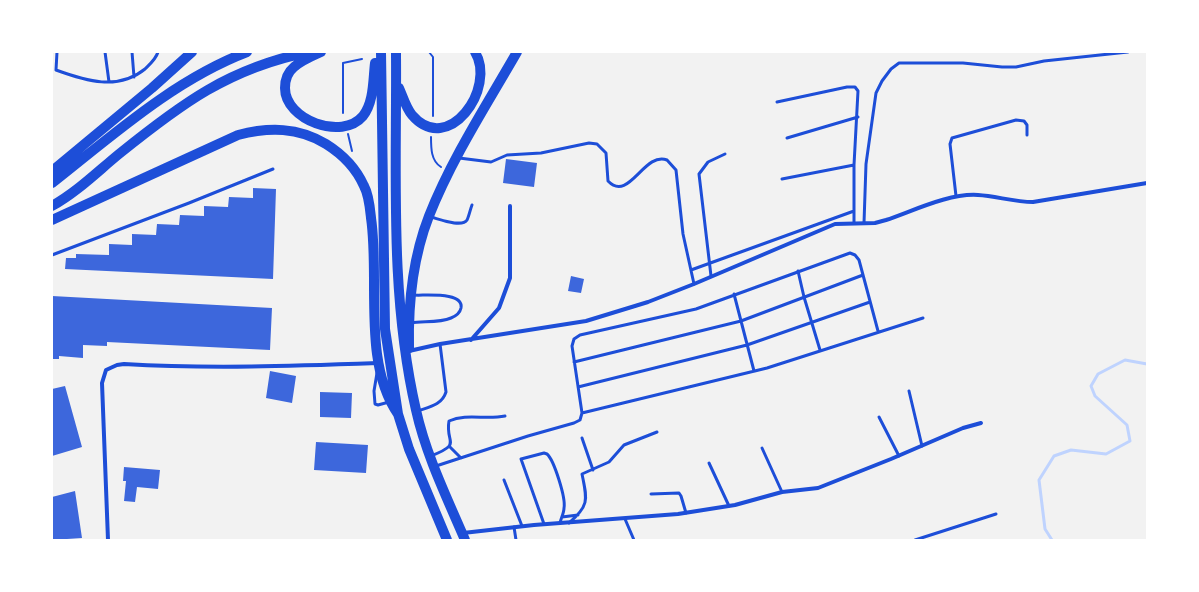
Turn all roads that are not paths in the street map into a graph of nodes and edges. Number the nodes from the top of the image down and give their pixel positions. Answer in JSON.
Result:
{"nodes":[{"id":1,"x":57,"y":52,"type":"edge"},
{"id":2,"x":105,"y":52,"type":"edge"},
{"id":3,"x":132,"y":52,"type":"edge"},
{"id":4,"x":158,"y":52,"type":"edge"},
{"id":5,"x":192,"y":52,"type":"edge"},
{"id":6,"x":247,"y":52,"type":"edge"},
{"id":7,"x":309,"y":52,"type":"edge"},
{"id":8,"x":321,"y":52,"type":"edge"},
{"id":9,"x":380,"y":52,"type":"edge"},
{"id":10,"x":396,"y":52,"type":"edge"},
{"id":11,"x":475,"y":52,"type":"edge"},
{"id":12,"x":517,"y":52,"type":"edge"},
{"id":13,"x":1128,"y":52,"type":"edge"},
{"id":14,"x":134,"y":77,"type":"junction"},
{"id":15,"x":396,"y":81,"type":"junction"},
{"id":16,"x":109,"y":82,"type":"junction"},
{"id":17,"x":777,"y":102,"type":"dead end"},
{"id":18,"x":858,"y":117,"type":"junction"},
{"id":19,"x":1027,"y":135,"type":"dead end"},
{"id":20,"x":787,"y":138,"type":"dead end"},
{"id":21,"x":725,"y":154,"type":"dead end"},
{"id":22,"x":456,"y":157,"type":"junction"},
{"id":23,"x":854,"y":166,"type":"junction"},
{"id":24,"x":273,"y":169,"type":"dead end"},
{"id":25,"x":52,"y":171,"type":"edge"},
{"id":26,"x":782,"y":180,"type":"dead end"},
{"id":27,"x":52,"y":182,"type":"edge"},
{"id":28,"x":1147,"y":183,"type":"edge"},
{"id":29,"x":956,"y":196,"type":"junction"},
{"id":30,"x":472,"y":205,"type":"dead end"},
{"id":31,"x":52,"y":206,"type":"edge"},
{"id":32,"x":510,"y":206,"type":"dead end"},
{"id":33,"x":854,"y":211,"type":"junction"},
{"id":34,"x":429,"y":216,"type":"junction"},
{"id":35,"x":52,"y":220,"type":"edge"},
{"id":36,"x":854,"y":223,"type":"junction"},
{"id":37,"x":864,"y":223,"type":"junction"},
{"id":38,"x":52,"y":255,"type":"edge"},
{"id":39,"x":708,"y":264,"type":"junction"},
{"id":40,"x":691,"y":270,"type":"junction"},
{"id":41,"x":798,"y":271,"type":"junction"},
{"id":42,"x":863,"y":275,"type":"junction"},
{"id":43,"x":711,"y":276,"type":"junction"},
{"id":44,"x":694,"y":284,"type":"junction"},
{"id":45,"x":734,"y":294,"type":"junction"},
{"id":46,"x":411,"y":295,"type":"junction"},
{"id":47,"x":804,"y":297,"type":"junction"},
{"id":48,"x":870,"y":302,"type":"junction"},
{"id":49,"x":923,"y":318,"type":"dead end"},
{"id":50,"x":741,"y":321,"type":"junction"},
{"id":51,"x":409,"y":323,"type":"junction"},
{"id":52,"x":811,"y":323,"type":"junction"},
{"id":53,"x":878,"y":331,"type":"junction"},
{"id":54,"x":470,"y":340,"type":"junction"},
{"id":55,"x":440,"y":344,"type":"junction"},
{"id":56,"x":747,"y":345,"type":"junction"},
{"id":57,"x":820,"y":350,"type":"junction"},
{"id":58,"x":409,"y":351,"type":"junction"},
{"id":59,"x":574,"y":362,"type":"junction"},
{"id":60,"x":379,"y":363,"type":"junction"},
{"id":61,"x":406,"y":364,"type":"junction"},
{"id":62,"x":754,"y":371,"type":"junction"},
{"id":63,"x":578,"y":387,"type":"junction"},
{"id":64,"x":909,"y":391,"type":"dead end"},
{"id":65,"x":389,"y":402,"type":"junction"},
{"id":66,"x":416,"y":412,"type":"junction"},
{"id":67,"x":582,"y":413,"type":"junction"},
{"id":68,"x":398,"y":414,"type":"junction"},
{"id":69,"x":505,"y":416,"type":"dead end"},
{"id":70,"x":879,"y":417,"type":"dead end"},
{"id":71,"x":981,"y":423,"type":"dead end"},
{"id":72,"x":657,"y":432,"type":"dead end"},
{"id":73,"x":582,"y":438,"type":"dead end"},
{"id":74,"x":449,"y":446,"type":"junction"},
{"id":75,"x":922,"y":446,"type":"junction"},
{"id":76,"x":762,"y":448,"type":"dead end"},
{"id":77,"x":431,"y":456,"type":"junction"},
{"id":78,"x":899,"y":456,"type":"junction"},
{"id":79,"x":461,"y":458,"type":"junction"},
{"id":80,"x":709,"y":463,"type":"dead end"},
{"id":81,"x":435,"y":466,"type":"junction"},
{"id":82,"x":593,"y":470,"type":"junction"},
{"id":83,"x":504,"y":480,"type":"dead end"},
{"id":84,"x":782,"y":492,"type":"junction"},
{"id":85,"x":651,"y":494,"type":"dead end"},
{"id":86,"x":729,"y":506,"type":"junction"},
{"id":87,"x":686,"y":513,"type":"junction"},
{"id":88,"x":996,"y":514,"type":"dead end"},
{"id":89,"x":578,"y":515,"type":"junction"},
{"id":90,"x":562,"y":517,"type":"junction"},
{"id":91,"x":625,"y":519,"type":"junction"},
{"id":92,"x":560,"y":523,"type":"junction"},
{"id":93,"x":569,"y":523,"type":"junction"},
{"id":94,"x":544,"y":524,"type":"junction"},
{"id":95,"x":522,"y":526,"type":"junction"},
{"id":96,"x":514,"y":527,"type":"junction"},
{"id":97,"x":464,"y":537,"type":"edge"},
{"id":98,"x":108,"y":540,"type":"edge"},
{"id":99,"x":447,"y":540,"type":"edge"},
{"id":100,"x":516,"y":540,"type":"edge"},
{"id":101,"x":634,"y":540,"type":"edge"},
{"id":102,"x":915,"y":540,"type":"edge"}],
"edges":[{"from":1,"to":16,"type":"lane"},
{"from":2,"to":16,"type":"lane"},
{"from":3,"to":14,"type":"lane"},
{"from":4,"to":14,"type":"lane"},
{"from":5,"to":25,"type":"main road"},
{"from":6,"to":27,"type":"main road"},
{"from":7,"to":31,"type":"main road"},
{"from":8,"to":9,"type":"main road"},
{"from":9,"to":68,"type":"main road"},
{"from":10,"to":15,"type":"main road"},
{"from":11,"to":15,"type":"main road"},
{"from":12,"to":22,"type":"main road"},
{"from":13,"to":37,"type":"lane"},
{"from":14,"to":16,"type":"lane"},
{"from":15,"to":61,"type":"main road"},
{"from":17,"to":18,"type":"lane"},
{"from":18,"to":20,"type":"lane"},
{"from":18,"to":23,"type":"lane"},
{"from":19,"to":29,"type":"lane"},
{"from":21,"to":39,"type":"lane"},
{"from":22,"to":34,"type":"main road"},
{"from":22,"to":40,"type":"lane"},
{"from":23,"to":26,"type":"lane"},
{"from":23,"to":33,"type":"lane"},
{"from":24,"to":38,"type":"lane"},
{"from":28,"to":29,"type":"street"},
{"from":29,"to":37,"type":"street"},
{"from":30,"to":34,"type":"lane"},
{"from":32,"to":54,"type":"street"},
{"from":33,"to":36,"type":"lane"},
{"from":33,"to":39,"type":"lane"},
{"from":34,"to":46,"type":"main road"},
{"from":35,"to":60,"type":"main road"},
{"from":36,"to":37,"type":"street"},
{"from":36,"to":43,"type":"street"},
{"from":39,"to":40,"type":"lane"},
{"from":39,"to":43,"type":"lane"},
{"from":40,"to":44,"type":"lane"},
{"from":41,"to":42,"type":"lane"},
{"from":41,"to":45,"type":"lane"},
{"from":41,"to":47,"type":"lane"},
{"from":42,"to":47,"type":"lane"},
{"from":42,"to":48,"type":"lane"},
{"from":43,"to":44,"type":"street"},
{"from":44,"to":54,"type":"street"},
{"from":45,"to":50,"type":"lane"},
{"from":45,"to":59,"type":"lane"},
{"from":46,"to":51,"type":"main road"},
{"from":46,"to":51,"type":"lane"},
{"from":47,"to":50,"type":"lane"},
{"from":47,"to":52,"type":"lane"},
{"from":48,"to":52,"type":"lane"},
{"from":48,"to":53,"type":"lane"},
{"from":49,"to":53,"type":"lane"},
{"from":50,"to":56,"type":"lane"},
{"from":50,"to":59,"type":"lane"},
{"from":51,"to":58,"type":"main road"},
{"from":52,"to":56,"type":"lane"},
{"from":52,"to":57,"type":"lane"},
{"from":53,"to":57,"type":"lane"},
{"from":54,"to":55,"type":"street"},
{"from":55,"to":58,"type":"street"},
{"from":55,"to":66,"type":"lane"},
{"from":56,"to":62,"type":"lane"},
{"from":56,"to":63,"type":"lane"},
{"from":57,"to":62,"type":"lane"},
{"from":58,"to":61,"type":"main road"},
{"from":59,"to":63,"type":"lane"},
{"from":60,"to":65,"type":"main road"},
{"from":60,"to":65,"type":"lane"},
{"from":60,"to":98,"type":"street"},
{"from":61,"to":66,"type":"main road"},
{"from":62,"to":67,"type":"lane"},
{"from":63,"to":67,"type":"lane"},
{"from":64,"to":75,"type":"lane"},
{"from":65,"to":68,"type":"main road"},
{"from":66,"to":77,"type":"main road"},
{"from":67,"to":79,"type":"lane"},
{"from":68,"to":99,"type":"main road"},
{"from":69,"to":74,"type":"lane"},
{"from":70,"to":78,"type":"lane"},
{"from":71,"to":75,"type":"street"},
{"from":72,"to":82,"type":"lane"},
{"from":73,"to":82,"type":"lane"},
{"from":74,"to":77,"type":"lane"},
{"from":74,"to":79,"type":"lane"},
{"from":75,"to":78,"type":"street"},
{"from":76,"to":84,"type":"lane"},
{"from":77,"to":81,"type":"main road"},
{"from":78,"to":84,"type":"street"},
{"from":79,"to":81,"type":"lane"},
{"from":80,"to":86,"type":"lane"},
{"from":81,"to":97,"type":"main road"},
{"from":82,"to":89,"type":"lane"},
{"from":83,"to":95,"type":"lane"},
{"from":84,"to":86,"type":"street"},
{"from":85,"to":87,"type":"lane"},
{"from":86,"to":87,"type":"street"},
{"from":87,"to":91,"type":"street"},
{"from":88,"to":102,"type":"lane"},
{"from":89,"to":90,"type":"lane"},
{"from":89,"to":93,"type":"lane"},
{"from":90,"to":92,"type":"lane"},
{"from":90,"to":94,"type":"lane"},
{"from":91,"to":93,"type":"street"},
{"from":91,"to":101,"type":"lane"},
{"from":92,"to":93,"type":"street"},
{"from":92,"to":94,"type":"street"},
{"from":94,"to":95,"type":"street"},
{"from":95,"to":96,"type":"street"},
{"from":96,"to":97,"type":"street"},
{"from":96,"to":100,"type":"lane"}]}
